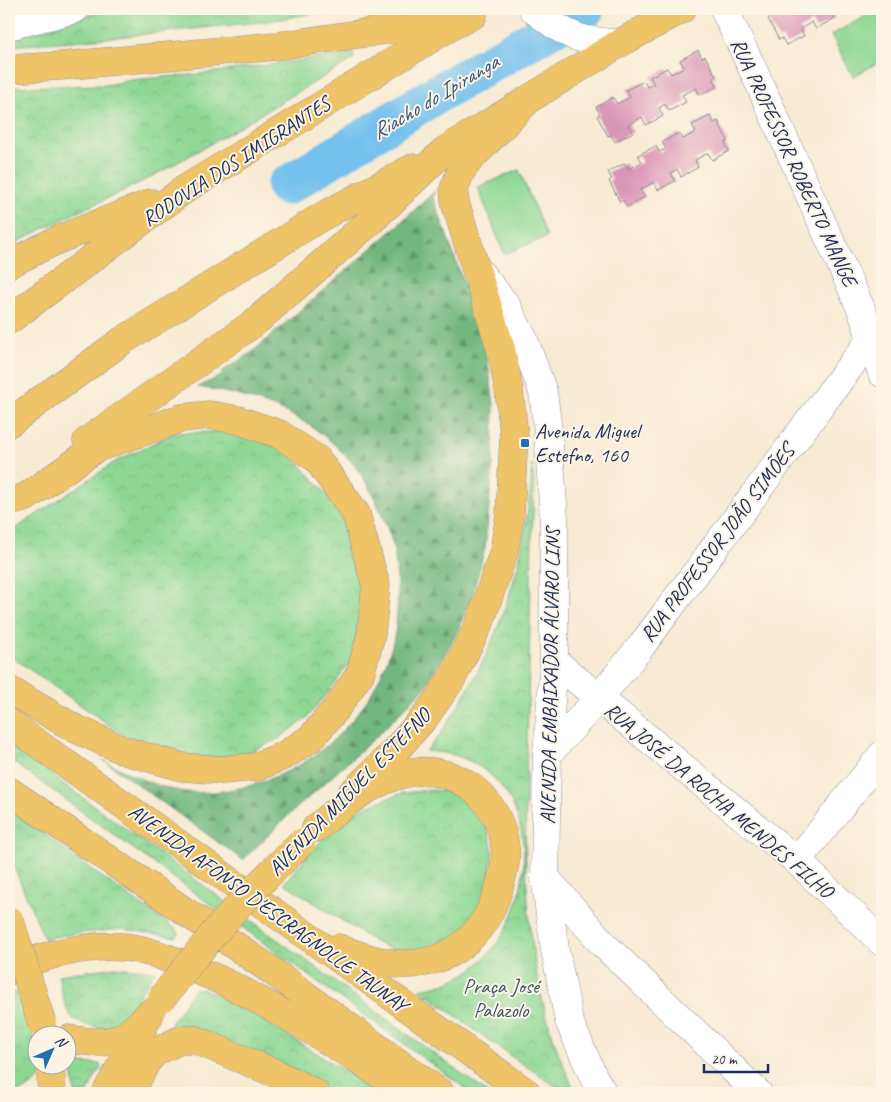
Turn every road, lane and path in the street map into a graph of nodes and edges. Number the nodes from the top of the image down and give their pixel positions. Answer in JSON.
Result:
{"nodes":[{"id":1,"x":75,"y":9,"type":"edge"},
{"id":2,"x":682,"y":9,"type":"edge"},
{"id":3,"x":724,"y":9,"type":"edge"},
{"id":4,"x":536,"y":12,"type":"edge"},
{"id":5,"x":469,"y":15,"type":"edge"},
{"id":6,"x":9,"y":26,"type":"edge"},
{"id":7,"x":620,"y":43,"type":"junction"},
{"id":8,"x":9,"y":69,"type":"edge"},
{"id":9,"x":527,"y":101,"type":"junction"},
{"id":10,"x":444,"y":151,"type":"junction"},
{"id":11,"x":185,"y":189,"type":"junction"},
{"id":12,"x":9,"y":264,"type":"edge"},
{"id":13,"x":476,"y":268,"type":"junction"},
{"id":14,"x":9,"y":320,"type":"edge"},
{"id":15,"x":877,"y":333,"type":"edge"},
{"id":16,"x":882,"y":373,"type":"edge"},
{"id":17,"x":9,"y":423,"type":"edge"},
{"id":18,"x":9,"y":497,"type":"edge"},
{"id":19,"x":9,"y":502,"type":"edge"},
{"id":20,"x":554,"y":661,"type":"junction"},
{"id":21,"x":9,"y":690,"type":"edge"},
{"id":22,"x":598,"y":698,"type":"junction"},
{"id":23,"x":9,"y":723,"type":"edge"},
{"id":24,"x":547,"y":755,"type":"junction"},
{"id":25,"x":882,"y":755,"type":"edge"},
{"id":26,"x":9,"y":791,"type":"edge"},
{"id":27,"x":308,"y":835,"type":"junction"},
{"id":28,"x":797,"y":861,"type":"junction"},
{"id":29,"x":545,"y":877,"type":"junction"},
{"id":30,"x":9,"y":920,"type":"edge"},
{"id":31,"x":311,"y":938,"type":"junction"},
{"id":32,"x":882,"y":942,"type":"edge"},
{"id":33,"x":604,"y":945,"type":"junction"},
{"id":34,"x":555,"y":950,"type":"junction"},
{"id":35,"x":9,"y":971,"type":"edge"},
{"id":36,"x":156,"y":1005,"type":"junction"},
{"id":37,"x":42,"y":1024,"type":"edge"},
{"id":38,"x":78,"y":1040,"type":"edge"},
{"id":39,"x":51,"y":1074,"type":"edge"},
{"id":40,"x":52,"y":1093,"type":"edge"},
{"id":41,"x":106,"y":1093,"type":"edge"},
{"id":42,"x":130,"y":1093,"type":"edge"},
{"id":43,"x":315,"y":1093,"type":"edge"},
{"id":44,"x":410,"y":1093,"type":"edge"},
{"id":45,"x":440,"y":1093,"type":"edge"},
{"id":46,"x":527,"y":1093,"type":"edge"},
{"id":47,"x":603,"y":1093,"type":"edge"},
{"id":48,"x":758,"y":1093,"type":"edge"}],
"edges":[{"from":1,"to":6,"type":"street"},
{"from":2,"to":7,"type":"main road"},
{"from":3,"to":15,"type":"street","name":"RUA PROFESSOR ROBERTO MANGE"},
{"from":4,"to":7,"type":"street"},
{"from":5,"to":8,"type":"main road"},
{"from":5,"to":11,"type":"main road","name":"RODOVIA DOS IMIGRANTES"},
{"from":7,"to":9,"type":"main road"},
{"from":9,"to":10,"type":"main road"},
{"from":9,"to":13,"type":"main road","name":"AVENIDA MIGUEL ESTEFNO"},
{"from":10,"to":17,"type":"main road"},
{"from":10,"to":18,"type":"main road"},
{"from":11,"to":12,"type":"main road"},
{"from":11,"to":14,"type":"main road","name":"RODOVIA DOS IMIGRANTES"},
{"from":13,"to":20,"type":"street","name":"AVENIDA EMBAIXADOR ÁLVARO LINS"},
{"from":13,"to":27,"type":"main road","name":"AVENIDA MIGUEL ESTEFNO"},
{"from":15,"to":16,"type":"street","name":"RUA PROFESSOR ROBERTO MANGE"},
{"from":15,"to":22,"type":"street","name":"RUA PROFESSOR JOÃO SIMÕES"},
{"from":19,"to":21,"type":"main road"},
{"from":20,"to":22,"type":"street","name":"RUA JOSÉ DA ROCHA MENDES FILHO"},
{"from":20,"to":24,"type":"street","name":"AVENIDA EMBAIXADOR ÁLVARO LINS"},
{"from":22,"to":24,"type":"street","name":"RUA PROFESSOR JOÃO SIMÕES"},
{"from":22,"to":28,"type":"street","name":"RUA JOSÉ DA ROCHA MENDES FILHO"},
{"from":23,"to":31,"type":"main road","name":"AVENIDA AFONSO D'ESCRAGNOLLE TAUNAY"},
{"from":24,"to":29,"type":"street","name":"AVENIDA EMBAIXADOR ÁLVARO LINS"},
{"from":25,"to":28,"type":"street"},
{"from":26,"to":45,"type":"main road"},
{"from":27,"to":31,"type":"main road"},
{"from":27,"to":36,"type":"main road","name":"AVENIDA MIGUEL ESTEFNO","bridge":true},
{"from":28,"to":32,"type":"street","name":"RUA JOSÉ DA ROCHA MENDES FILHO"},
{"from":29,"to":33,"type":"street"},
{"from":29,"to":34,"type":"street","name":"AVENIDA EMBAIXADOR ÁLVARO LINS"},
{"from":30,"to":37,"type":"main road","bridge":true},
{"from":31,"to":46,"type":"main road","name":"AVENIDA AFONSO D'ESCRAGNOLLE TAUNAY"},
{"from":33,"to":34,"type":"street"},
{"from":33,"to":48,"type":"street"},
{"from":34,"to":47,"type":"street","name":"AVENIDA EMBAIXADOR ÁLVARO LINS"},
{"from":35,"to":44,"type":"main road"},
{"from":36,"to":38,"type":"main road"},
{"from":36,"to":41,"type":"main road","name":"AVENIDA MIGUEL ESTEFNO"},
{"from":39,"to":40,"type":"main road"},
{"from":42,"to":43,"type":"main road"}]}
